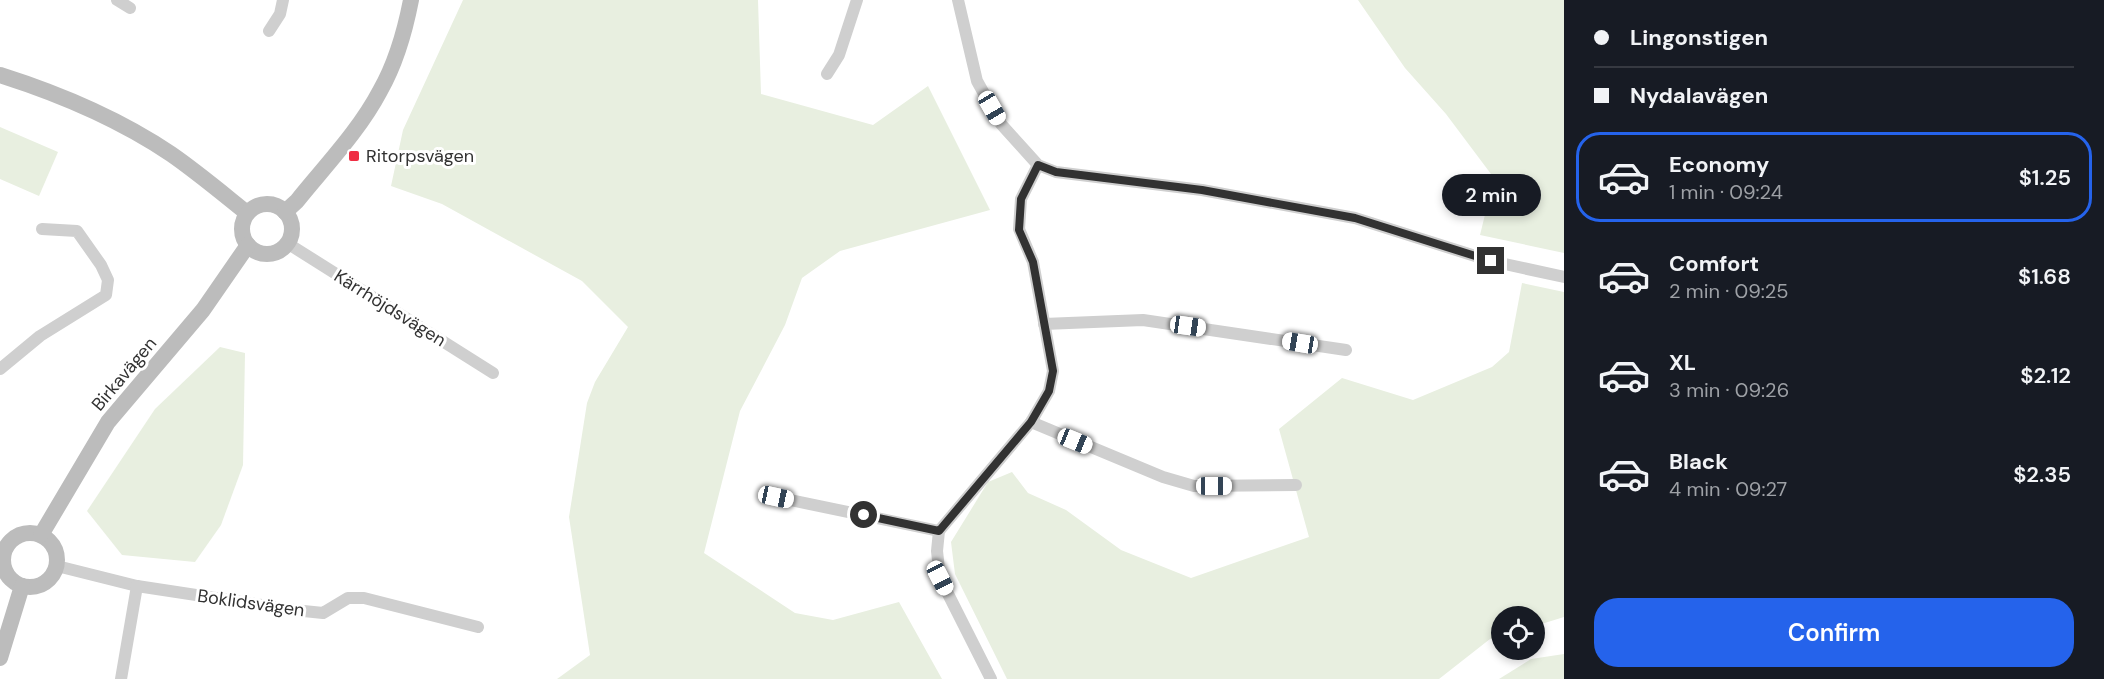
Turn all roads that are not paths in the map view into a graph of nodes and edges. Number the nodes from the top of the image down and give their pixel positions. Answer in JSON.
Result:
{"nodes":[{"id":1,"x":117,"y":0,"type":"edge"},
{"id":2,"x":283,"y":0,"type":"edge"},
{"id":3,"x":411,"y":0,"type":"edge"},
{"id":4,"x":857,"y":0,"type":"edge"},
{"id":5,"x":958,"y":0,"type":"edge"},
{"id":6,"x":130,"y":8,"type":"dead end"},
{"id":7,"x":269,"y":31,"type":"dead end"},
{"id":8,"x":827,"y":74,"type":"dead end"},
{"id":9,"x":0,"y":75,"type":"edge"},
{"id":10,"x":1038,"y":165,"type":"junction"},
{"id":11,"x":285,"y":212,"type":"junction"},
{"id":12,"x":247,"y":213,"type":"junction"},
{"id":13,"x":42,"y":229,"type":"dead end"},
{"id":14,"x":287,"y":243,"type":"junction"},
{"id":15,"x":248,"y":245,"type":"junction"},
{"id":16,"x":1564,"y":277,"type":"edge"},
{"id":17,"x":1044,"y":324,"type":"junction"},
{"id":18,"x":1346,"y":350,"type":"dead end"},
{"id":19,"x":0,"y":369,"type":"edge"},
{"id":20,"x":493,"y":373,"type":"dead end"},
{"id":21,"x":1031,"y":422,"type":"junction"},
{"id":22,"x":1296,"y":485,"type":"dead end"},
{"id":23,"x":776,"y":497,"type":"dead end"},
{"id":24,"x":939,"y":531,"type":"junction"},
{"id":25,"x":41,"y":535,"type":"junction"},
{"id":26,"x":2,"y":551,"type":"edge"},
{"id":27,"x":57,"y":566,"type":"junction"},
{"id":28,"x":22,"y":586,"type":"junction"},
{"id":29,"x":137,"y":586,"type":"junction"},
{"id":30,"x":478,"y":627,"type":"dead end"},
{"id":31,"x":0,"y":658,"type":"edge"},
{"id":32,"x":121,"y":679,"type":"edge"},
{"id":33,"x":991,"y":679,"type":"edge"}],
"edges":[{"from":1,"to":6,"type":"street"},
{"from":2,"to":7,"type":"street"},
{"from":3,"to":11,"type":"street"},
{"from":4,"to":8,"type":"street"},
{"from":5,"to":10,"type":"street"},
{"from":9,"to":12,"type":"street"},
{"from":10,"to":16,"type":"street"},
{"from":10,"to":17,"type":"street"},
{"from":11,"to":12,"type":"street"},
{"from":11,"to":14,"type":"street"},
{"from":12,"to":15,"type":"street"},
{"from":13,"to":19,"type":"street"},
{"from":14,"to":15,"type":"street"},
{"from":14,"to":20,"type":"street","name":"Kärrhöjdsvägen"},
{"from":15,"to":25,"type":"street","name":"Birkavägen"},
{"from":17,"to":18,"type":"street"},
{"from":17,"to":21,"type":"street"},
{"from":21,"to":22,"type":"street"},
{"from":21,"to":24,"type":"street"},
{"from":23,"to":24,"type":"street"},
{"from":24,"to":33,"type":"street"},
{"from":25,"to":26,"type":"street"},
{"from":25,"to":27,"type":"street"},
{"from":26,"to":28,"type":"street"},
{"from":27,"to":28,"type":"street"},
{"from":27,"to":29,"type":"street","name":"Boklidsvägen"},
{"from":28,"to":31,"type":"street"},
{"from":29,"to":30,"type":"street","name":"Boklidsvägen"},
{"from":29,"to":32,"type":"street"}]}
